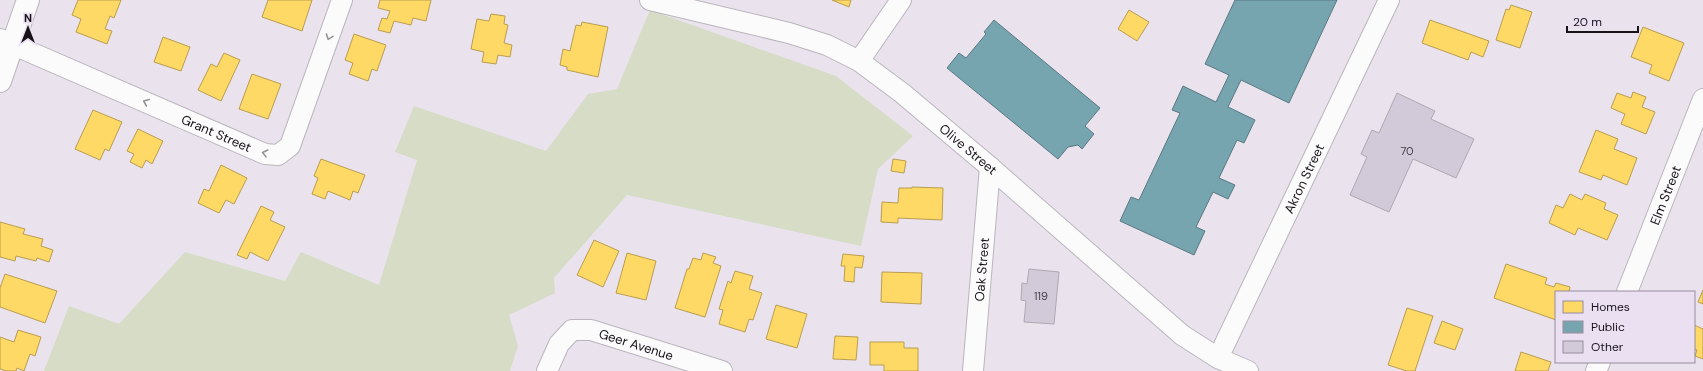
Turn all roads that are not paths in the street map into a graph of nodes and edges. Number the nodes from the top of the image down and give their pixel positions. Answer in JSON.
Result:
{"nodes":[{"id":1,"x":28,"y":0,"type":"edge"},
{"id":2,"x":342,"y":0,"type":"edge"},
{"id":3,"x":650,"y":0,"type":"edge"},
{"id":4,"x":901,"y":0,"type":"edge"},
{"id":5,"x":1390,"y":0,"type":"edge"},
{"id":6,"x":6,"y":42,"type":"edge"},
{"id":7,"x":859,"y":61,"type":"junction"},
{"id":8,"x":0,"y":81,"type":"edge"},
{"id":9,"x":1703,"y":99,"type":"edge"},
{"id":10,"x":990,"y":167,"type":"junction"},
{"id":11,"x":1627,"y":291,"type":"edge"},
{"id":12,"x":1218,"y":358,"type":"junction"},
{"id":13,"x":547,"y":371,"type":"edge"},
{"id":14,"x":722,"y":371,"type":"edge"},
{"id":15,"x":973,"y":371,"type":"edge"},
{"id":16,"x":1248,"y":371,"type":"edge"}],
"edges":[{"from":1,"to":6,"type":"street"},
{"from":2,"to":6,"type":"street","name":"Grant Street","one_way":true},
{"from":3,"to":7,"type":"street","name":"Olive Street"},
{"from":4,"to":7,"type":"street"},
{"from":5,"to":12,"type":"street","name":"Akron Street"},
{"from":6,"to":8,"type":"street"},
{"from":7,"to":10,"type":"street","name":"Olive Street"},
{"from":9,"to":11,"type":"street","name":"Elm Street"},
{"from":10,"to":12,"type":"street","name":"Olive Street"},
{"from":10,"to":15,"type":"street","name":"Oak Street"},
{"from":12,"to":16,"type":"street","name":"Olive Street"},
{"from":13,"to":14,"type":"street","name":"Geer Avenue"}]}
